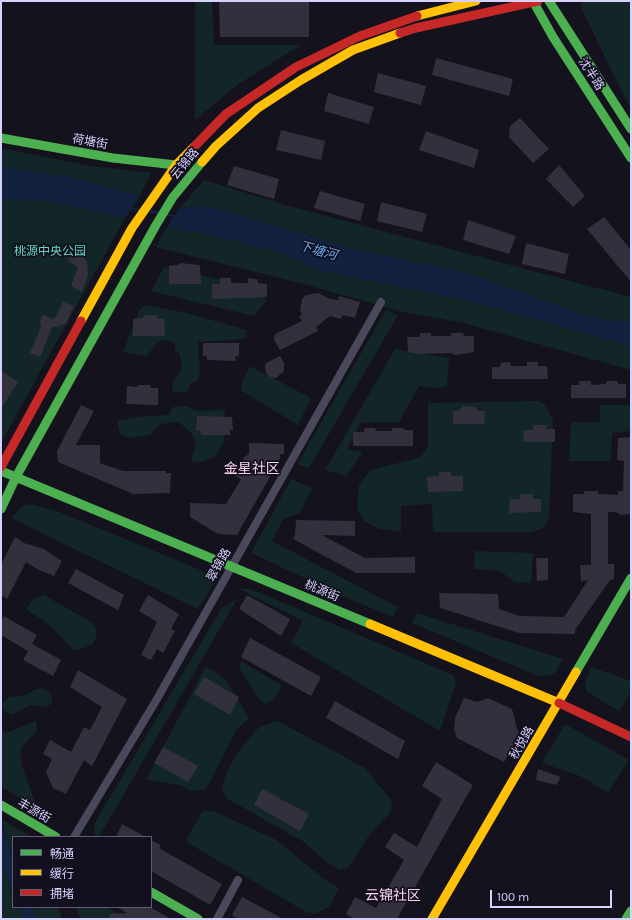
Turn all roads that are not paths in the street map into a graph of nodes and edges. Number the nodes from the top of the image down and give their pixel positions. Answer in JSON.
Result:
{"nodes":[{"id":1,"x":476,"y":1,"type":"edge"},
{"id":2,"x":549,"y":1,"type":"edge"},
{"id":3,"x":535,"y":2,"type":"edge"},
{"id":4,"x":631,"y":129,"type":"edge"},
{"id":5,"x":1,"y":138,"type":"edge"},
{"id":6,"x":631,"y":158,"type":"edge"},
{"id":7,"x":176,"y":165,"type":"junction"},
{"id":8,"x":381,"y":302,"type":"dead end"},
{"id":9,"x":1,"y":467,"type":"edge"},
{"id":10,"x":1,"y":471,"type":"edge"},
{"id":11,"x":16,"y":477,"type":"junction"},
{"id":12,"x":1,"y":509,"type":"edge"},
{"id":13,"x":232,"y":567,"type":"junction"},
{"id":14,"x":631,"y":578,"type":"edge"},
{"id":15,"x":560,"y":703,"type":"junction"},
{"id":16,"x":631,"y":738,"type":"edge"},
{"id":17,"x":1,"y":805,"type":"edge"},
{"id":18,"x":54,"y":836,"type":"edge"},
{"id":19,"x":75,"y":836,"type":"edge"},
{"id":20,"x":238,"y":880,"type":"dead end"},
{"id":21,"x":152,"y":893,"type":"edge"},
{"id":22,"x":631,"y":910,"type":"edge"},
{"id":23,"x":198,"y":919,"type":"edge"},
{"id":24,"x":217,"y":919,"type":"edge"},
{"id":25,"x":432,"y":919,"type":"edge"},
{"id":26,"x":626,"y":919,"type":"edge"}],
"edges":[{"from":1,"to":7,"type":"main road","name":"云锦路"},
{"from":2,"to":4,"type":"main road","name":"沈半路"},
{"from":3,"to":6,"type":"main road","name":"沈半路"},
{"from":3,"to":11,"type":"main road","name":"云锦路"},
{"from":5,"to":7,"type":"main road","name":"荷塘街"},
{"from":7,"to":9,"type":"main road","name":"云锦路"},
{"from":8,"to":13,"type":"street","name":"翠锦路"},
{"from":10,"to":11,"type":"main road","name":"桃源街"},
{"from":11,"to":12,"type":"main road","name":"云锦路"},
{"from":11,"to":13,"type":"main road","name":"桃源街"},
{"from":13,"to":15,"type":"main road","name":"桃源街"},
{"from":13,"to":19,"type":"street","name":"翠锦路"},
{"from":14,"to":15,"type":"main road","name":"秋悦路"},
{"from":15,"to":16,"type":"main road","name":"桃源街"},
{"from":15,"to":25,"type":"main road","name":"秋悦路"},
{"from":17,"to":18,"type":"main road","name":"丰源街"},
{"from":20,"to":24,"type":"street"},
{"from":21,"to":23,"type":"main road"},
{"from":22,"to":26,"type":"main road"}]}
